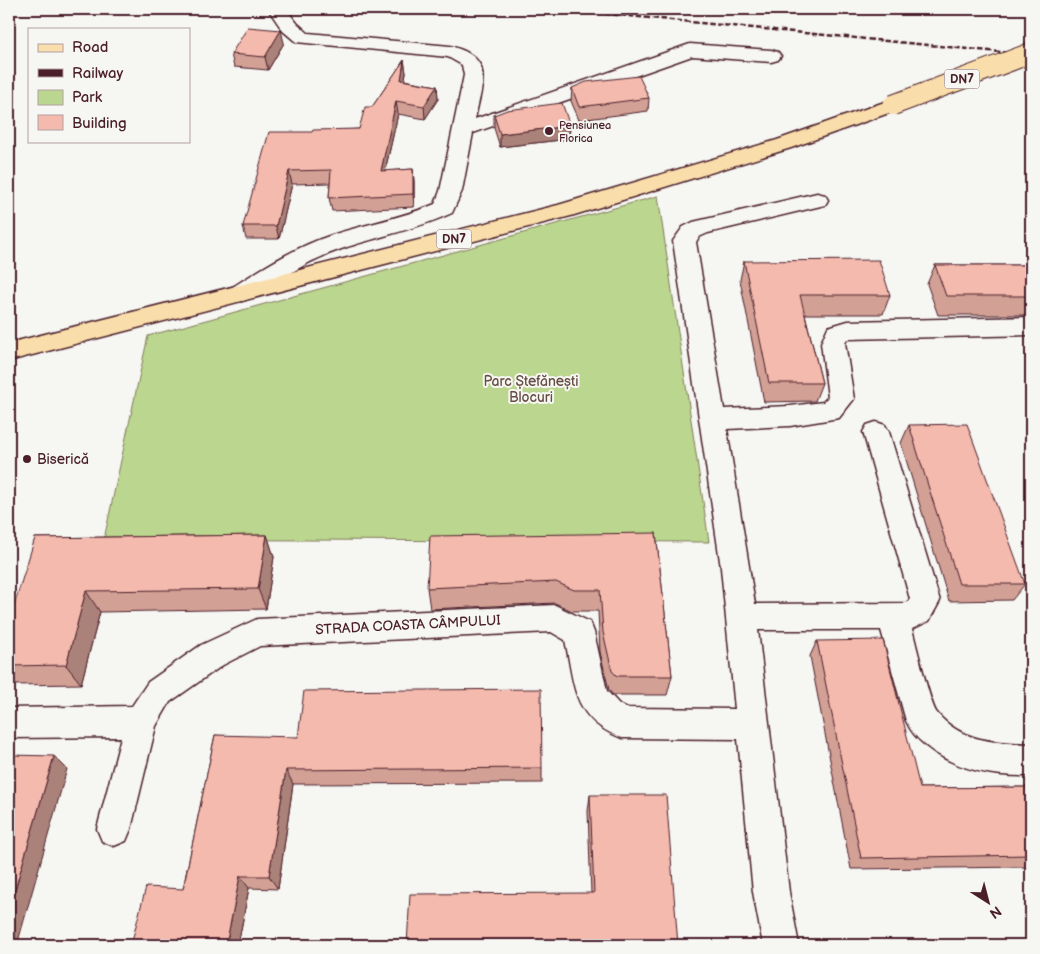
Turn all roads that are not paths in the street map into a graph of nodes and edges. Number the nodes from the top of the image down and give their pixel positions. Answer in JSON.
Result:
{"nodes":[{"id":1,"x":277,"y":9,"type":"edge"},
{"id":2,"x":1031,"y":53,"type":"edge"},
{"id":3,"x":771,"y":56,"type":"dead end"},
{"id":4,"x":463,"y":130,"type":"junction"},
{"id":5,"x":817,"y":200,"type":"dead end"},
{"id":6,"x":239,"y":294,"type":"junction"},
{"id":7,"x":1031,"y":326,"type":"edge"},
{"id":8,"x":9,"y":352,"type":"edge"},
{"id":9,"x":713,"y":419,"type":"junction"},
{"id":10,"x":876,"y":432,"type":"dead end"},
{"id":11,"x":893,"y":616,"type":"junction"},
{"id":12,"x":741,"y":617,"type":"junction"},
{"id":13,"x":141,"y":721,"type":"junction"},
{"id":14,"x":9,"y":723,"type":"edge"},
{"id":15,"x":752,"y":724,"type":"junction"},
{"id":16,"x":1031,"y":760,"type":"edge"},
{"id":17,"x":114,"y":829,"type":"dead end"},
{"id":18,"x":780,"y":945,"type":"edge"}],
"edges":[{"from":1,"to":4,"type":"street"},
{"from":2,"to":6,"type":"main road","number":"DN7","bridge":true},
{"from":3,"to":4,"type":"street"},
{"from":4,"to":6,"type":"street"},
{"from":5,"to":9,"type":"street"},
{"from":6,"to":8,"type":"main road","number":"DN7"},
{"from":7,"to":9,"type":"street"},
{"from":9,"to":12,"type":"street"},
{"from":10,"to":11,"type":"street"},
{"from":11,"to":12,"type":"street"},
{"from":11,"to":16,"type":"street"},
{"from":12,"to":15,"type":"street"},
{"from":13,"to":14,"type":"street"},
{"from":13,"to":15,"type":"street","name":"STRADA COASTA CÂMPULUI"},
{"from":13,"to":17,"type":"street","name":"STRADA COASTA CÂMPULUI"},
{"from":15,"to":18,"type":"street"}]}
